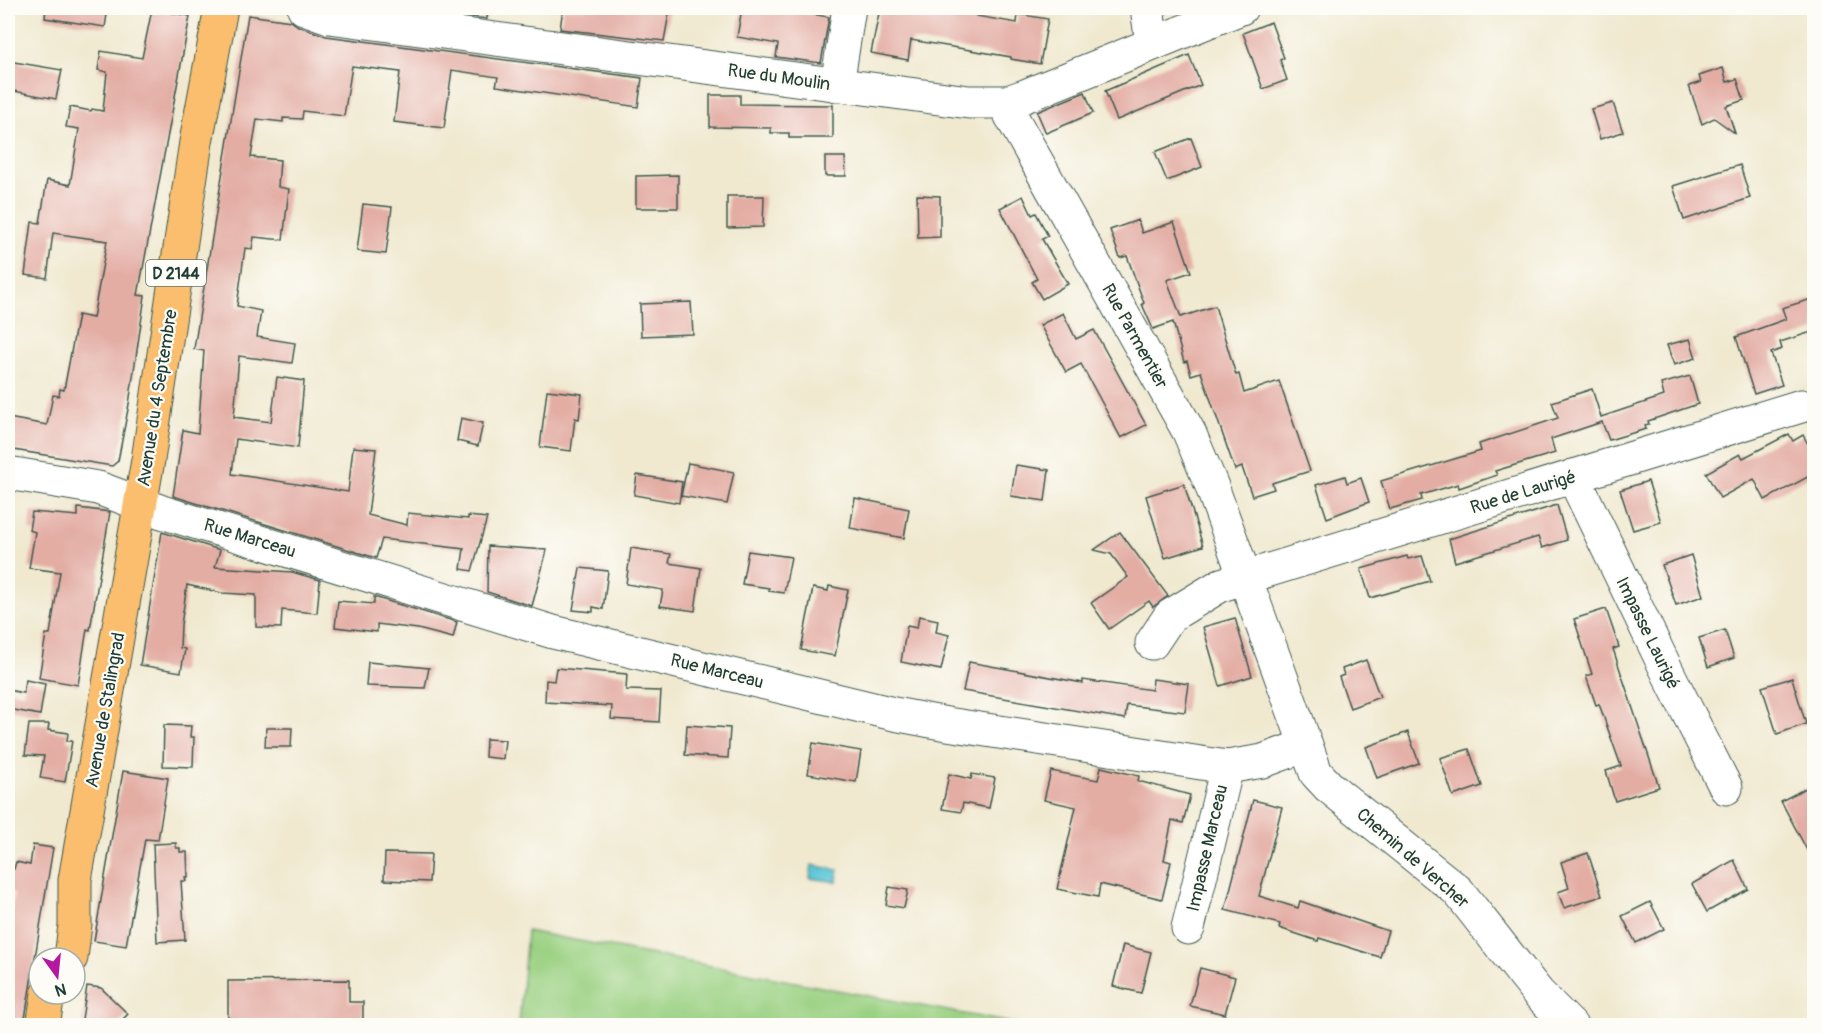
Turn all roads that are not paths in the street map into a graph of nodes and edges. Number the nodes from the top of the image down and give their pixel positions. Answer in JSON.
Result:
{"nodes":[{"id":1,"x":221,"y":8,"type":"edge"},
{"id":2,"x":304,"y":8,"type":"edge"},
{"id":3,"x":849,"y":8,"type":"edge"},
{"id":4,"x":1150,"y":8,"type":"edge"},
{"id":5,"x":1241,"y":8,"type":"edge"},
{"id":6,"x":1152,"y":42,"type":"junction"},
{"id":7,"x":837,"y":84,"type":"junction"},
{"id":8,"x":1007,"y":102,"type":"junction"},
{"id":9,"x":1801,"y":406,"type":"dead end"},
{"id":10,"x":8,"y":473,"type":"edge"},
{"id":11,"x":1572,"y":476,"type":"junction"},
{"id":12,"x":140,"y":504,"type":"junction"},
{"id":13,"x":134,"y":540,"type":"joint"},
{"id":14,"x":1245,"y":578,"type":"junction"},
{"id":15,"x":1152,"y":643,"type":"dead end"},
{"id":16,"x":1306,"y":745,"type":"junction"},
{"id":17,"x":1227,"y":768,"type":"junction"},
{"id":18,"x":1726,"y":788,"type":"dead end"},
{"id":19,"x":75,"y":880,"type":"junction"},
{"id":20,"x":1188,"y":928,"type":"dead end"},
{"id":21,"x":56,"y":946,"type":"edge"},
{"id":22,"x":72,"y":946,"type":"edge"},
{"id":23,"x":46,"y":1006,"type":"edge"},
{"id":24,"x":64,"y":1006,"type":"edge"},
{"id":25,"x":43,"y":1026,"type":"edge"},
{"id":26,"x":62,"y":1026,"type":"edge"},
{"id":27,"x":1571,"y":1026,"type":"edge"}],
"edges":[{"from":1,"to":12,"type":"main road","name":"Avenue du 4 Septembre","number":"D 2144"},
{"from":2,"to":7,"type":"street","name":"Rue du Moulin"},
{"from":3,"to":7,"type":"street"},
{"from":4,"to":6,"type":"street"},
{"from":5,"to":6,"type":"street","name":"Rue du Moulin"},
{"from":6,"to":8,"type":"street","name":"Rue du Moulin"},
{"from":7,"to":8,"type":"street","name":"Rue du Moulin"},
{"from":8,"to":14,"type":"street","name":"Rue Parmentier"},
{"from":9,"to":11,"type":"street","name":"Rue de Laurigé"},
{"from":10,"to":12,"type":"street","name":"Rue Marceau"},
{"from":11,"to":14,"type":"street","name":"Rue de Laurigé"},
{"from":11,"to":18,"type":"street","name":"Impasse Laurigé"},
{"from":12,"to":13,"type":"main road","name":"Avenue du 4 Septembre","number":"D 2144"},
{"from":12,"to":17,"type":"street","name":"Rue Marceau"},
{"from":13,"to":19,"type":"main road","name":"Avenue de Stalingrad","number":"D 2144"},
{"from":14,"to":15,"type":"street"},
{"from":14,"to":16,"type":"street","name":"Rue Parmentier"},
{"from":16,"to":17,"type":"street","name":"Rue Marceau"},
{"from":16,"to":27,"type":"street","name":"Chemin de Vercher"},
{"from":17,"to":20,"type":"street","name":"Impasse Marceau"},
{"from":19,"to":21,"type":"main road","number":"D 2144"},
{"from":19,"to":22,"type":"main road","number":"D 2144"},
{"from":23,"to":25,"type":"main road"},
{"from":24,"to":26,"type":"main road"}]}
